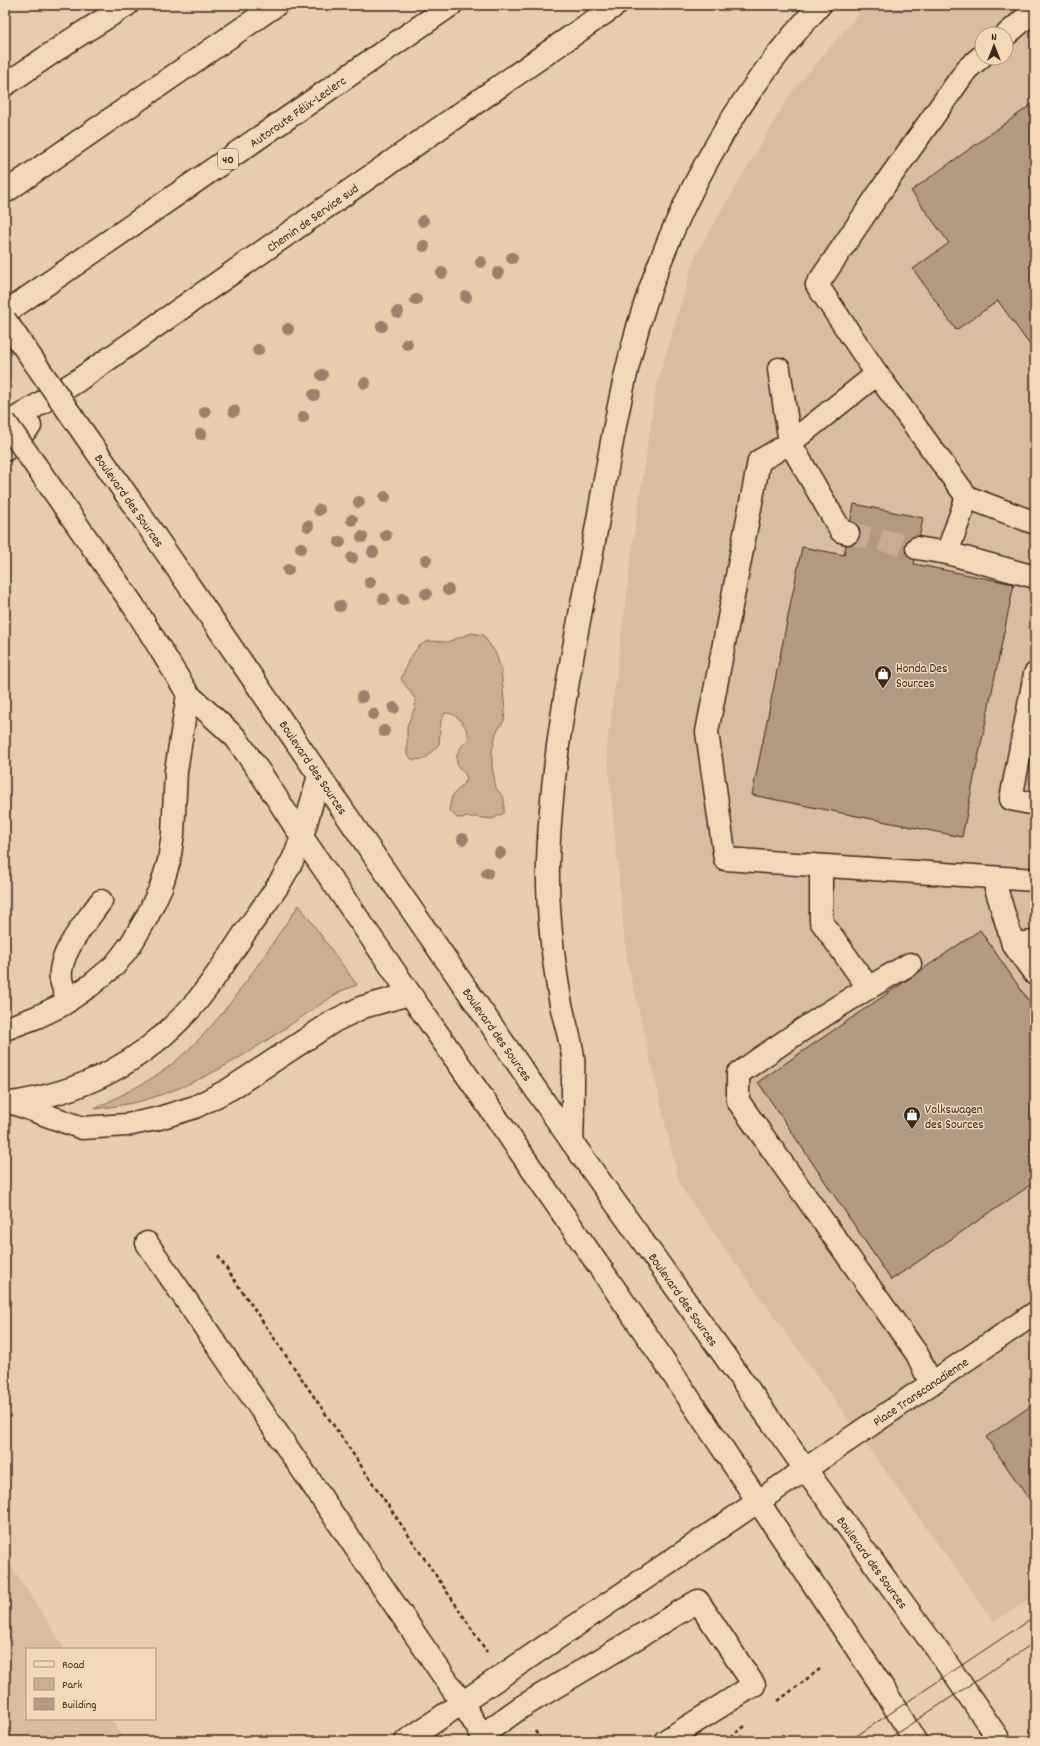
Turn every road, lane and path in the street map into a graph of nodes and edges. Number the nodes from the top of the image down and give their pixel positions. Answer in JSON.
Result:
{"nodes":[{"id":1,"x":102,"y":5,"type":"edge"},
{"id":2,"x":128,"y":5,"type":"edge"},
{"id":3,"x":276,"y":5,"type":"edge"},
{"id":4,"x":451,"y":5,"type":"edge"},
{"id":5,"x":616,"y":5,"type":"edge"},
{"id":6,"x":820,"y":5,"type":"edge"},
{"id":7,"x":1035,"y":10,"type":"edge"},
{"id":8,"x":1014,"y":28,"type":"edge"},
{"id":9,"x":71,"y":40,"type":"junction"},
{"id":10,"x":974,"y":63,"type":"edge"},
{"id":11,"x":5,"y":85,"type":"edge"},
{"id":12,"x":5,"y":192,"type":"edge"},
{"id":13,"x":5,"y":312,"type":"edge"},
{"id":14,"x":5,"y":320,"type":"edge"},
{"id":15,"x":779,"y":368,"type":"dead end"},
{"id":16,"x":877,"y":374,"type":"junction"},
{"id":17,"x":77,"y":381,"type":"junction"},
{"id":18,"x":5,"y":422,"type":"edge"},
{"id":19,"x":5,"y":425,"type":"edge"},
{"id":20,"x":790,"y":443,"type":"junction"},
{"id":21,"x":5,"y":450,"type":"edge"},
{"id":22,"x":967,"y":497,"type":"junction"},
{"id":23,"x":1035,"y":524,"type":"edge"},
{"id":24,"x":848,"y":533,"type":"tunnel mouth"},
{"id":25,"x":917,"y":548,"type":"tunnel mouth"},
{"id":26,"x":947,"y":553,"type":"junction"},
{"id":27,"x":1035,"y":577,"type":"edge"},
{"id":28,"x":1035,"y":674,"type":"edge"},
{"id":29,"x":188,"y":694,"type":"junction"},
{"id":30,"x":319,"y":775,"type":"junction"},
{"id":31,"x":1035,"y":804,"type":"edge"},
{"id":32,"x":302,"y":837,"type":"junction"},
{"id":33,"x":821,"y":866,"type":"junction"},
{"id":34,"x":993,"y":878,"type":"junction"},
{"id":35,"x":1035,"y":880,"type":"edge"},
{"id":36,"x":101,"y":901,"type":"dead end"},
{"id":37,"x":1035,"y":942,"type":"edge"},
{"id":38,"x":1013,"y":944,"type":"junction"},
{"id":39,"x":910,"y":964,"type":"dead end"},
{"id":40,"x":1035,"y":974,"type":"edge"},
{"id":41,"x":868,"y":987,"type":"junction"},
{"id":42,"x":410,"y":994,"type":"junction"},
{"id":43,"x":68,"y":1001,"type":"junction"},
{"id":44,"x":5,"y":1028,"type":"edge"},
{"id":45,"x":9,"y":1104,"type":"edge"},
{"id":46,"x":572,"y":1142,"type":"junction"},
{"id":47,"x":147,"y":1243,"type":"dead end"},
{"id":48,"x":218,"y":1256,"type":"dead end"},
{"id":49,"x":1035,"y":1313,"type":"edge"},
{"id":50,"x":931,"y":1384,"type":"junction"},
{"id":51,"x":806,"y":1470,"type":"junction"},
{"id":52,"x":758,"y":1502,"type":"junction"},
{"id":53,"x":502,"y":1676,"type":"junction"},
{"id":54,"x":462,"y":1703,"type":"junction"},
{"id":55,"x":520,"y":1708,"type":"junction"},
{"id":56,"x":484,"y":1738,"type":"edge"},
{"id":57,"x":406,"y":1741,"type":"edge"},
{"id":58,"x":542,"y":1741,"type":"edge"},
{"id":59,"x":665,"y":1741,"type":"edge"},
{"id":60,"x":915,"y":1741,"type":"edge"},
{"id":61,"x":1000,"y":1741,"type":"edge"}],
"edges":[{"from":1,"to":9,"type":"main road"},
{"from":2,"to":9,"type":"main road"},
{"from":3,"to":12,"type":"main road"},
{"from":4,"to":13,"type":"main road","name":"Autoroute Félix-Leclerc","number":"40"},
{"from":5,"to":17,"type":"main road","name":"Chemin de Service sud"},
{"from":6,"to":46,"type":"main road"},
{"from":7,"to":8,"type":"main road"},
{"from":9,"to":11,"type":"main road"},
{"from":10,"to":16,"type":"main road"},
{"from":14,"to":30,"type":"main road","name":"Boulevard des Sources","bridge":true},
{"from":15,"to":20,"type":"main road"},
{"from":16,"to":20,"type":"main road"},
{"from":16,"to":22,"type":"main road"},
{"from":17,"to":19,"type":"main road","name":"Chemin de Service sud"},
{"from":17,"to":21,"type":"main road"},
{"from":18,"to":29,"type":"main road","bridge":true},
{"from":20,"to":24,"type":"main road"},
{"from":20,"to":33,"type":"main road"},
{"from":22,"to":23,"type":"main road"},
{"from":22,"to":26,"type":"main road"},
{"from":25,"to":26,"type":"main road"},
{"from":26,"to":27,"type":"main road"},
{"from":28,"to":31,"type":"main road"},
{"from":29,"to":32,"type":"main road"},
{"from":29,"to":43,"type":"main road"},
{"from":30,"to":32,"type":"main road"},
{"from":30,"to":46,"type":"main road","name":"Boulevard des Sources"},
{"from":32,"to":42,"type":"main road"},
{"from":32,"to":45,"type":"main road"},
{"from":33,"to":34,"type":"main road"},
{"from":33,"to":41,"type":"main road"},
{"from":34,"to":35,"type":"main road"},
{"from":34,"to":38,"type":"main road"},
{"from":36,"to":43,"type":"main road"},
{"from":37,"to":38,"type":"main road"},
{"from":38,"to":40,"type":"main road"},
{"from":39,"to":41,"type":"main road"},
{"from":41,"to":50,"type":"main road"},
{"from":42,"to":45,"type":"main road"},
{"from":42,"to":52,"type":"main road"},
{"from":43,"to":44,"type":"main road"},
{"from":46,"to":51,"type":"main road","name":"Boulevard des Sources"},
{"from":47,"to":54,"type":"main road"},
{"from":48,"to":53,"type":"path"},
{"from":49,"to":50,"type":"main road","name":"Place Transcanadienne"},
{"from":50,"to":51,"type":"main road","name":"Place Transcanadienne"},
{"from":51,"to":52,"type":"main road","name":"Place Transcanadienne"},
{"from":51,"to":61,"type":"main road","name":"Boulevard des Sources"},
{"from":52,"to":53,"type":"main road","name":"Place Transcanadienne"},
{"from":52,"to":60,"type":"main road"},
{"from":53,"to":54,"type":"main road","name":"Place Transcanadienne"},
{"from":54,"to":56,"type":"main road"},
{"from":54,"to":57,"type":"main road","name":"Place Transcanadienne"},
{"from":55,"to":56,"type":"main road"},
{"from":55,"to":58,"type":"path"},
{"from":55,"to":59,"type":"main road"}]}
